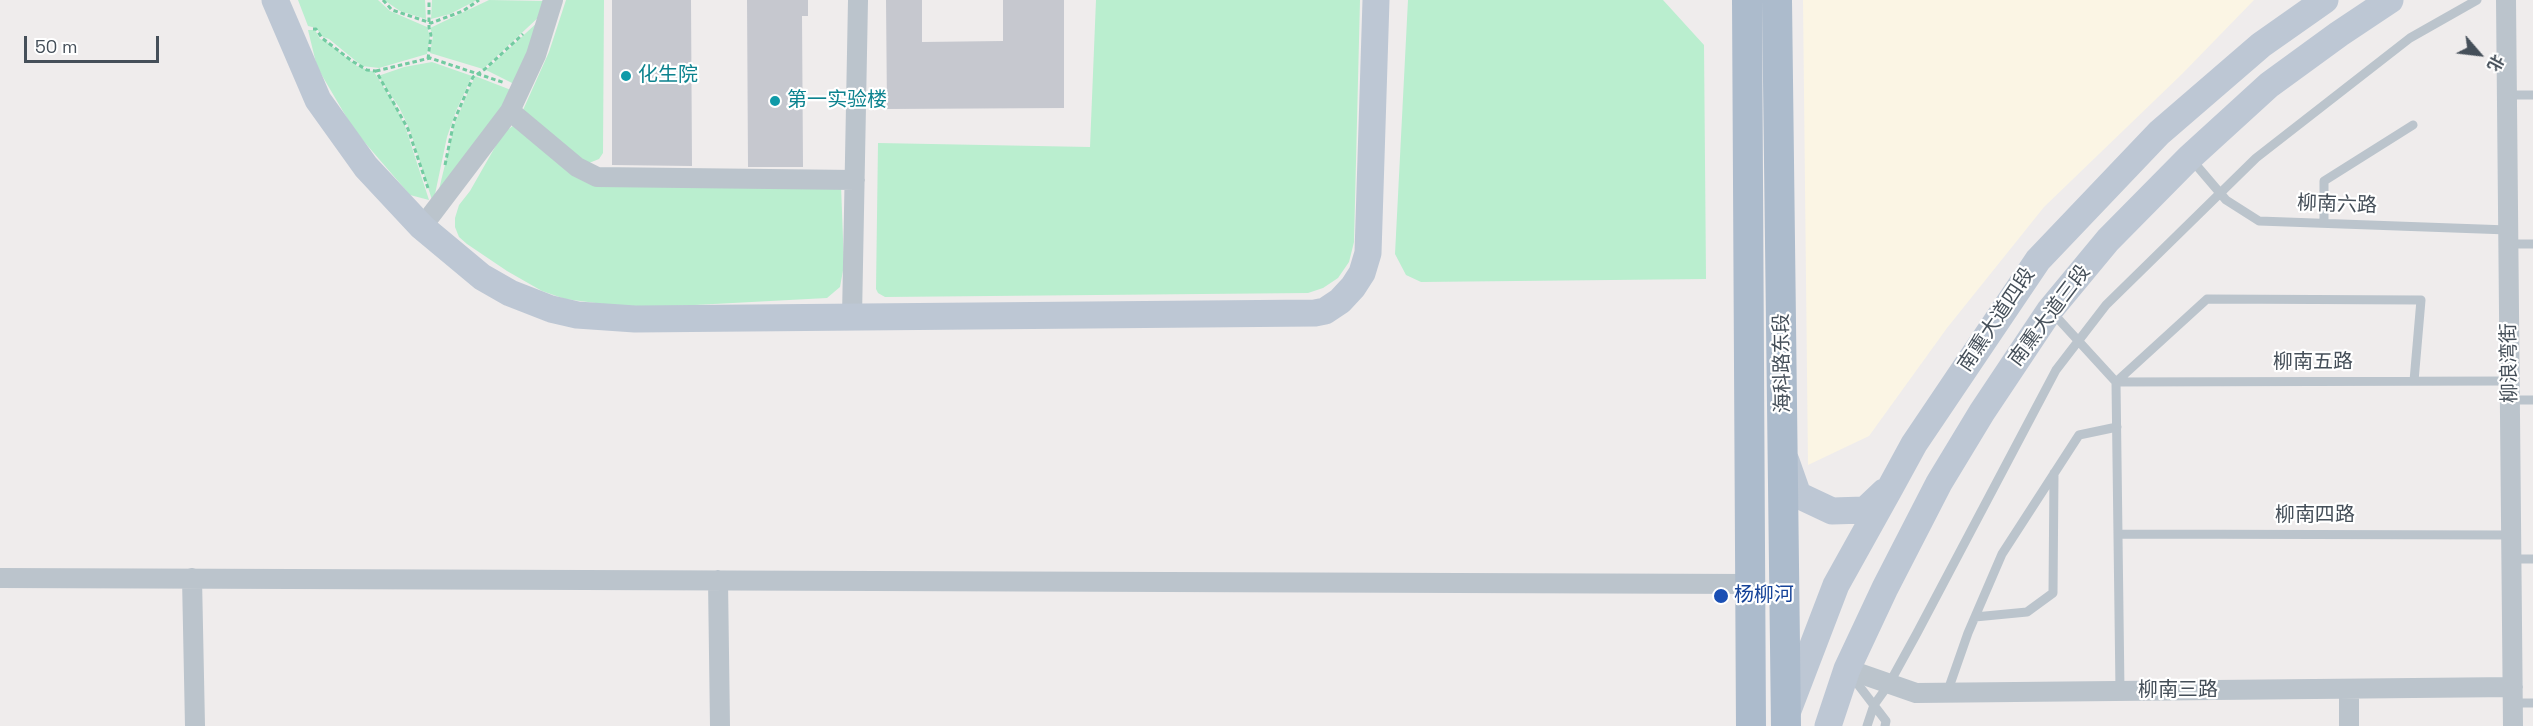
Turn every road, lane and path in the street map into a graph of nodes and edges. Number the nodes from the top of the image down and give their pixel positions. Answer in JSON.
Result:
{"nodes":[{"id":1,"x":275,"y":0,"type":"edge"},
{"id":2,"x":383,"y":0,"type":"edge"},
{"id":3,"x":429,"y":0,"type":"edge"},
{"id":4,"x":479,"y":0,"type":"edge"},
{"id":5,"x":858,"y":0,"type":"edge"},
{"id":6,"x":1376,"y":0,"type":"edge"},
{"id":7,"x":1747,"y":0,"type":"edge"},
{"id":8,"x":1777,"y":0,"type":"edge"},
{"id":9,"x":2325,"y":0,"type":"edge"},
{"id":10,"x":2390,"y":0,"type":"edge"},
{"id":11,"x":2477,"y":0,"type":"edge"},
{"id":12,"x":2506,"y":0,"type":"edge"},
{"id":13,"x":552,"y":4,"type":"edge"},
{"id":14,"x":429,"y":23,"type":"junction"},
{"id":15,"x":287,"y":29,"type":"junction"},
{"id":16,"x":428,"y":59,"type":"junction"},
{"id":17,"x":376,"y":71,"type":"junction"},
{"id":18,"x":479,"y":73,"type":"junction"},
{"id":19,"x":520,"y":89,"type":"junction"},
{"id":20,"x":2507,"y":94,"type":"junction"},
{"id":21,"x":2533,"y":95,"type":"edge"},
{"id":22,"x":510,"y":111,"type":"junction"},
{"id":23,"x":2413,"y":125,"type":"dead end"},
{"id":24,"x":2189,"y":158,"type":"junction"},
{"id":25,"x":445,"y":165,"type":"dead end"},
{"id":26,"x":855,"y":180,"type":"junction"},
{"id":27,"x":2220,"y":194,"type":"junction"},
{"id":28,"x":429,"y":218,"type":"junction"},
{"id":29,"x":2324,"y":223,"type":"junction"},
{"id":30,"x":2509,"y":237,"type":"junction"},
{"id":31,"x":2533,"y":244,"type":"edge"},
{"id":32,"x":2050,"y":310,"type":"junction"},
{"id":33,"x":852,"y":317,"type":"junction"},
{"id":34,"x":2079,"y":341,"type":"junction"},
{"id":35,"x":2414,"y":381,"type":"junction"},
{"id":36,"x":2116,"y":382,"type":"junction"},
{"id":37,"x":2510,"y":390,"type":"junction"},
{"id":38,"x":2533,"y":400,"type":"edge"},
{"id":39,"x":2117,"y":427,"type":"junction"},
{"id":40,"x":1784,"y":456,"type":"junction"},
{"id":41,"x":2054,"y":473,"type":"junction"},
{"id":42,"x":1890,"y":488,"type":"junction"},
{"id":43,"x":2118,"y":534,"type":"junction"},
{"id":44,"x":2511,"y":535,"type":"junction"},
{"id":45,"x":2511,"y":559,"type":"junction"},
{"id":46,"x":2533,"y":559,"type":"edge"},
{"id":47,"x":0,"y":578,"type":"edge"},
{"id":48,"x":192,"y":578,"type":"junction"},
{"id":49,"x":718,"y":580,"type":"junction"},
{"id":50,"x":1750,"y":584,"type":"junction"},
{"id":51,"x":1975,"y":617,"type":"junction"},
{"id":52,"x":1847,"y":669,"type":"junction"},
{"id":53,"x":1889,"y":684,"type":"junction"},
{"id":54,"x":2349,"y":690,"type":"junction"},
{"id":55,"x":2120,"y":691,"type":"junction"},
{"id":56,"x":1947,"y":693,"type":"junction"},
{"id":57,"x":2512,"y":695,"type":"junction"},
{"id":58,"x":2533,"y":703,"type":"edge"},
{"id":59,"x":1874,"y":705,"type":"junction"},
{"id":60,"x":1785,"y":723,"type":"edge"},
{"id":61,"x":195,"y":726,"type":"edge"},
{"id":62,"x":720,"y":726,"type":"edge"},
{"id":63,"x":1751,"y":726,"type":"edge"},
{"id":64,"x":1828,"y":726,"type":"edge"},
{"id":65,"x":1867,"y":726,"type":"edge"},
{"id":66,"x":1885,"y":726,"type":"edge"},
{"id":67,"x":2349,"y":726,"type":"edge"},
{"id":68,"x":2513,"y":726,"type":"edge"}],
"edges":[{"from":1,"to":15,"type":"main road"},
{"from":2,"to":14,"type":"path"},
{"from":3,"to":14,"type":"path"},
{"from":4,"to":14,"type":"path"},
{"from":5,"to":26,"type":"street"},
{"from":6,"to":33,"type":"main road"},
{"from":7,"to":50,"type":"main road","name":"海科路东段"},
{"from":8,"to":40,"type":"main road","name":"海科路东段"},
{"from":9,"to":42,"type":"main road","name":"南熏大道四段"},
{"from":10,"to":24,"type":"main road","name":"南熏大道三段"},
{"from":11,"to":27,"type":"lane"},
{"from":12,"to":20,"type":"street","name":"柳浪湾街"},
{"from":13,"to":18,"type":"path"},
{"from":13,"to":19,"type":"street"},
{"from":14,"to":16,"type":"path"},
{"from":15,"to":17,"type":"path"},
{"from":15,"to":28,"type":"main road"},
{"from":16,"to":17,"type":"path"},
{"from":16,"to":18,"type":"path"},
{"from":17,"to":28,"type":"path"},
{"from":18,"to":19,"type":"path"},
{"from":18,"to":25,"type":"path"},
{"from":19,"to":22,"type":"street"},
{"from":20,"to":21,"type":"lane"},
{"from":20,"to":30,"type":"street","name":"柳浪湾街"},
{"from":22,"to":26,"type":"street"},
{"from":22,"to":28,"type":"street"},
{"from":23,"to":29,"type":"lane"},
{"from":24,"to":27,"type":"lane","name":"柳南六路"},
{"from":24,"to":32,"type":"main road","name":"南熏大道三段"},
{"from":26,"to":33,"type":"street"},
{"from":27,"to":29,"type":"lane","name":"柳南六路"},
{"from":27,"to":34,"type":"lane"},
{"from":28,"to":33,"type":"main road"},
{"from":29,"to":30,"type":"lane","name":"柳南六路"},
{"from":30,"to":31,"type":"lane","name":"柳南六路"},
{"from":30,"to":37,"type":"street","name":"柳浪湾街"},
{"from":32,"to":34,"type":"lane"},
{"from":32,"to":52,"type":"main road","name":"南熏大道三段"},
{"from":34,"to":36,"type":"lane"},
{"from":34,"to":53,"type":"lane"},
{"from":35,"to":36,"type":"lane","name":"柳南五路"},
{"from":35,"to":36,"type":"lane"},
{"from":35,"to":37,"type":"lane","name":"柳南五路"},
{"from":36,"to":39,"type":"lane"},
{"from":37,"to":38,"type":"lane","name":"柳南五路"},
{"from":37,"to":44,"type":"street","name":"柳浪湾街"},
{"from":39,"to":41,"type":"lane"},
{"from":39,"to":43,"type":"lane"},
{"from":40,"to":42,"type":"main road"},
{"from":40,"to":60,"type":"main road","name":"海科路东段"},
{"from":41,"to":51,"type":"lane"},
{"from":41,"to":51,"type":"lane"},
{"from":42,"to":60,"type":"main road","name":"南熏大道四段"},
{"from":43,"to":44,"type":"lane","name":"柳南四路"},
{"from":43,"to":55,"type":"lane"},
{"from":44,"to":45,"type":"street","name":"柳浪湾街"},
{"from":45,"to":46,"type":"lane"},
{"from":45,"to":57,"type":"street","name":"柳浪湾街"},
{"from":47,"to":48,"type":"street"},
{"from":48,"to":49,"type":"street"},
{"from":48,"to":61,"type":"street"},
{"from":49,"to":50,"type":"street"},
{"from":49,"to":62,"type":"street"},
{"from":50,"to":63,"type":"main road","name":"海科路东段"},
{"from":51,"to":56,"type":"lane"},
{"from":52,"to":53,"type":"street","name":"柳南三路"},
{"from":52,"to":59,"type":"lane"},
{"from":52,"to":64,"type":"main road","name":"南熏大道三段"},
{"from":53,"to":56,"type":"street","name":"柳南三路"},
{"from":53,"to":59,"type":"lane"},
{"from":54,"to":55,"type":"street","name":"柳南三路"},
{"from":54,"to":57,"type":"street","name":"柳南三路"},
{"from":54,"to":67,"type":"street"},
{"from":55,"to":56,"type":"street","name":"柳南三路"},
{"from":57,"to":58,"type":"lane"},
{"from":57,"to":68,"type":"street","name":"柳浪湾街"},
{"from":59,"to":65,"type":"lane"},
{"from":59,"to":66,"type":"lane"}]}
